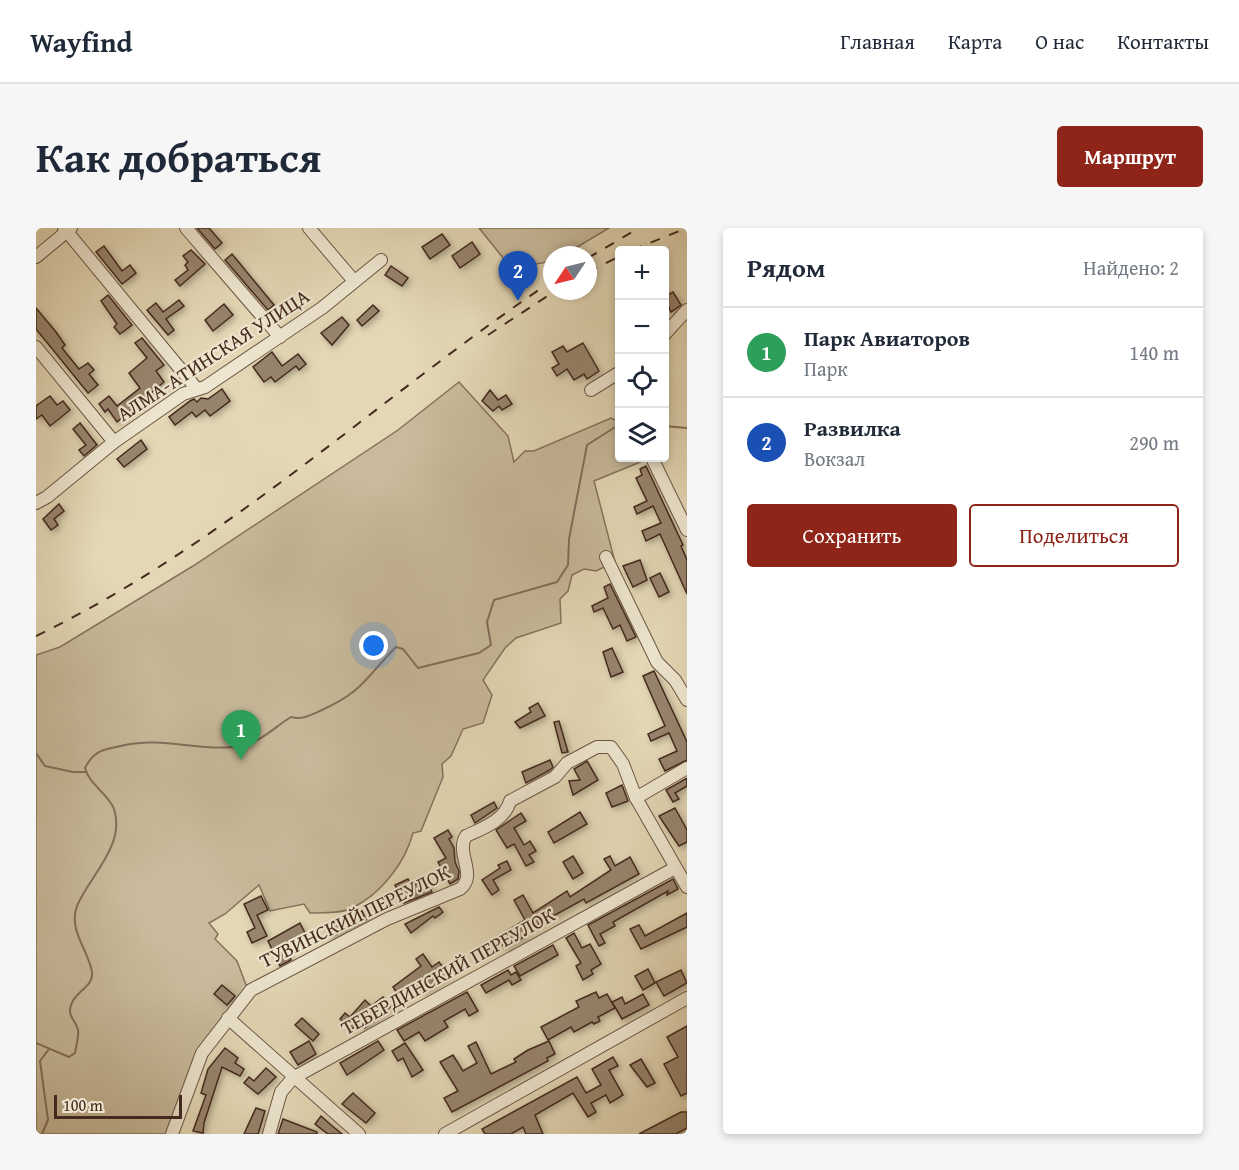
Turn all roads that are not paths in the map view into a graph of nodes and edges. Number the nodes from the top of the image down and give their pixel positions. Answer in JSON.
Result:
{"nodes":[{"id":1,"x":186,"y":228,"type":"edge"},
{"id":2,"x":309,"y":228,"type":"edge"},
{"id":3,"x":67,"y":229,"type":"edge"},
{"id":4,"x":36,"y":257,"type":"edge"},
{"id":5,"x":381,"y":260,"type":"dead end"},
{"id":6,"x":354,"y":281,"type":"junction"},
{"id":7,"x":687,"y":310,"type":"edge"},
{"id":8,"x":669,"y":330,"type":"edge"},
{"id":9,"x":280,"y":337,"type":"junction"},
{"id":10,"x":36,"y":347,"type":"edge"},
{"id":11,"x":615,"y":375,"type":"edge"},
{"id":12,"x":196,"y":388,"type":"junction"},
{"id":13,"x":591,"y":390,"type":"dead end"},
{"id":14,"x":114,"y":442,"type":"junction"},
{"id":15,"x":654,"y":462,"type":"edge"},
{"id":16,"x":36,"y":503,"type":"edge"},
{"id":17,"x":687,"y":530,"type":"edge"},
{"id":18,"x":606,"y":557,"type":"dead end"},
{"id":19,"x":687,"y":700,"type":"edge"},
{"id":20,"x":687,"y":768,"type":"edge"},
{"id":21,"x":636,"y":798,"type":"junction"},
{"id":22,"x":675,"y":868,"type":"junction"},
{"id":23,"x":687,"y":887,"type":"edge"},
{"id":24,"x":687,"y":998,"type":"edge"},
{"id":25,"x":228,"y":1018,"type":"junction"},
{"id":26,"x":293,"y":1078,"type":"junction"},
{"id":27,"x":172,"y":1134,"type":"edge"},
{"id":28,"x":269,"y":1134,"type":"edge"},
{"id":29,"x":359,"y":1134,"type":"edge"},
{"id":30,"x":445,"y":1134,"type":"edge"}],
"edges":[{"from":1,"to":9,"type":"street"},
{"from":2,"to":6,"type":"street"},
{"from":3,"to":4,"type":"street"},
{"from":3,"to":12,"type":"street"},
{"from":5,"to":6,"type":"street","name":"АЛМА-АТИНСКАЯ УЛИЦА"},
{"from":6,"to":9,"type":"street","name":"АЛМА-АТИНСКАЯ УЛИЦА"},
{"from":7,"to":8,"type":"street"},
{"from":9,"to":12,"type":"street","name":"АЛМА-АТИНСКАЯ УЛИЦА"},
{"from":10,"to":14,"type":"street"},
{"from":11,"to":13,"type":"street"},
{"from":12,"to":14,"type":"street","name":"АЛМА-АТИНСКАЯ УЛИЦА"},
{"from":14,"to":16,"type":"street","name":"АЛМА-АТИНСКАЯ УЛИЦА"},
{"from":15,"to":17,"type":"street"},
{"from":18,"to":19,"type":"street"},
{"from":20,"to":21,"type":"street"},
{"from":21,"to":22,"type":"street"},
{"from":21,"to":25,"type":"street","name":"ТУВИНСКИЙ ПЕРЕУЛОК"},
{"from":22,"to":23,"type":"street"},
{"from":22,"to":26,"type":"street","name":"ТЕБЕРДИНСКИЙ ПЕРЕУЛОК"},
{"from":24,"to":30,"type":"street"},
{"from":25,"to":26,"type":"street"},
{"from":25,"to":27,"type":"street","name":"ТУВИНСКИЙ ПЕРЕУЛОК"},
{"from":26,"to":28,"type":"street"},
{"from":26,"to":29,"type":"street"}]}
